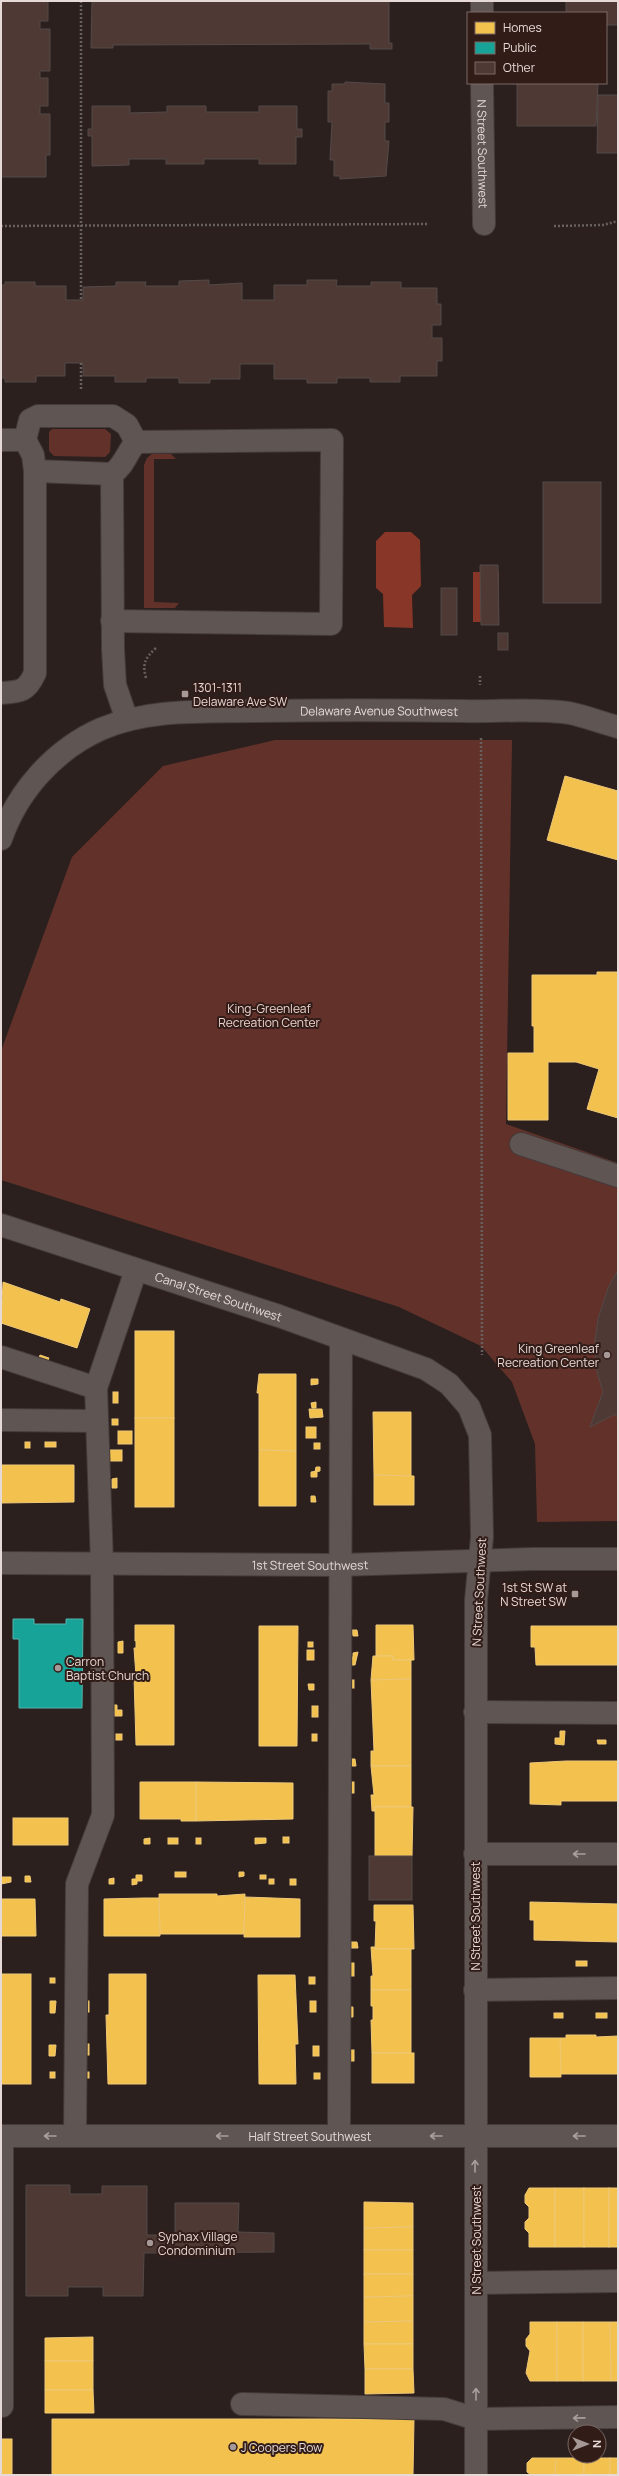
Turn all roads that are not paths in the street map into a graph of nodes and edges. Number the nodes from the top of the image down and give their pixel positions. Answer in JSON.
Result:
{"nodes":[{"id":1,"x":482,"y":1,"type":"edge"},
{"id":2,"x":482,"y":12,"type":"edge"},
{"id":3,"x":482,"y":84,"type":"edge"},
{"id":4,"x":484,"y":224,"type":"dead end"},
{"id":5,"x":1,"y":440,"type":"edge"},
{"id":6,"x":25,"y":440,"type":"junction"},
{"id":7,"x":136,"y":442,"type":"junction"},
{"id":8,"x":35,"y":471,"type":"junction"},
{"id":9,"x":112,"y":474,"type":"junction"},
{"id":10,"x":112,"y":621,"type":"junction"},
{"id":11,"x":1,"y":693,"type":"edge"},
{"id":12,"x":127,"y":720,"type":"junction"},
{"id":13,"x":618,"y":727,"type":"edge"},
{"id":14,"x":1,"y":839,"type":"edge"},
{"id":15,"x":520,"y":1144,"type":"dead end"},
{"id":16,"x":618,"y":1176,"type":"edge"},
{"id":17,"x":1,"y":1225,"type":"edge"},
{"id":18,"x":136,"y":1270,"type":"junction"},
{"id":19,"x":341,"y":1339,"type":"junction"},
{"id":20,"x":1,"y":1357,"type":"edge"},
{"id":21,"x":435,"y":1374,"type":"joint"},
{"id":22,"x":96,"y":1388,"type":"junction"},
{"id":23,"x":1,"y":1420,"type":"edge"},
{"id":24,"x":97,"y":1421,"type":"junction"},
{"id":25,"x":618,"y":1559,"type":"edge"},
{"id":26,"x":479,"y":1562,"type":"junction"},
{"id":27,"x":1,"y":1563,"type":"edge"},
{"id":28,"x":102,"y":1564,"type":"junction"},
{"id":29,"x":340,"y":1565,"type":"junction"},
{"id":30,"x":475,"y":1712,"type":"junction"},
{"id":31,"x":618,"y":1713,"type":"edge"},
{"id":32,"x":475,"y":1854,"type":"junction"},
{"id":33,"x":618,"y":1854,"type":"edge"},
{"id":34,"x":618,"y":1988,"type":"edge"},
{"id":35,"x":475,"y":1990,"type":"junction"},
{"id":36,"x":2,"y":2136,"type":"edge"},
{"id":37,"x":75,"y":2136,"type":"junction"},
{"id":38,"x":339,"y":2136,"type":"junction"},
{"id":39,"x":475,"y":2136,"type":"junction"},
{"id":40,"x":618,"y":2136,"type":"edge"},
{"id":41,"x":618,"y":2281,"type":"edge"},
{"id":42,"x":476,"y":2283,"type":"junction"},
{"id":43,"x":2,"y":2291,"type":"edge"},
{"id":44,"x":242,"y":2404,"type":"dead end"},
{"id":45,"x":2,"y":2406,"type":"dead end"},
{"id":46,"x":618,"y":2417,"type":"edge"},
{"id":47,"x":476,"y":2419,"type":"junction"},
{"id":48,"x":476,"y":2475,"type":"edge"}],
"edges":[{"from":1,"to":2,"type":"street"},
{"from":3,"to":4,"type":"street","name":"N Street Southwest"},
{"from":5,"to":6,"type":"street"},
{"from":6,"to":7,"type":"street"},
{"from":6,"to":8,"type":"street"},
{"from":7,"to":9,"type":"street"},
{"from":7,"to":10,"type":"street"},
{"from":8,"to":9,"type":"street"},
{"from":8,"to":11,"type":"street"},
{"from":9,"to":10,"type":"street"},
{"from":10,"to":12,"type":"street"},
{"from":12,"to":13,"type":"street","name":"Delaware Avenue Southwest"},
{"from":12,"to":14,"type":"street","name":"Delaware Avenue Southwest"},
{"from":15,"to":16,"type":"street"},
{"from":17,"to":18,"type":"street","name":"Canal Street Southwest"},
{"from":18,"to":19,"type":"street","name":"Canal Street Southwest"},
{"from":18,"to":22,"type":"street"},
{"from":19,"to":21,"type":"street","name":"Canal Street Southwest"},
{"from":19,"to":29,"type":"street"},
{"from":20,"to":22,"type":"street"},
{"from":21,"to":26,"type":"street","name":"N Street Southwest"},
{"from":22,"to":24,"type":"street"},
{"from":23,"to":24,"type":"street"},
{"from":24,"to":28,"type":"street"},
{"from":25,"to":26,"type":"street","name":"1st Street Southwest"},
{"from":26,"to":29,"type":"street","name":"1st Street Southwest"},
{"from":26,"to":30,"type":"street","name":"N Street Southwest"},
{"from":27,"to":28,"type":"street","name":"1st Street Southwest"},
{"from":28,"to":29,"type":"street","name":"1st Street Southwest"},
{"from":28,"to":37,"type":"street"},
{"from":29,"to":38,"type":"street"},
{"from":30,"to":31,"type":"street"},
{"from":30,"to":32,"type":"street","name":"N Street Southwest"},
{"from":33,"to":32,"type":"street","one_way":true},
{"from":32,"to":35,"type":"street","name":"N Street Southwest"},
{"from":34,"to":35,"type":"street"},
{"from":35,"to":39,"type":"street","name":"N Street Southwest"},
{"from":37,"to":36,"type":"street","name":"Half Street Southwest","one_way":true},
{"from":36,"to":43,"type":"street"},
{"from":38,"to":37,"type":"street","name":"Half Street Southwest","one_way":true},
{"from":39,"to":38,"type":"street","name":"Half Street Southwest","one_way":true},
{"from":40,"to":39,"type":"street","name":"Half Street Southwest","one_way":true},
{"from":42,"to":39,"type":"street","name":"N Street Southwest","one_way":true},
{"from":41,"to":42,"type":"street"},
{"from":47,"to":42,"type":"street","name":"N Street Southwest","one_way":true},
{"from":43,"to":45,"type":"street"},
{"from":44,"to":47,"type":"street"},
{"from":46,"to":47,"type":"street","one_way":true},
{"from":47,"to":48,"type":"street","name":"N Street Southwest"}]}
